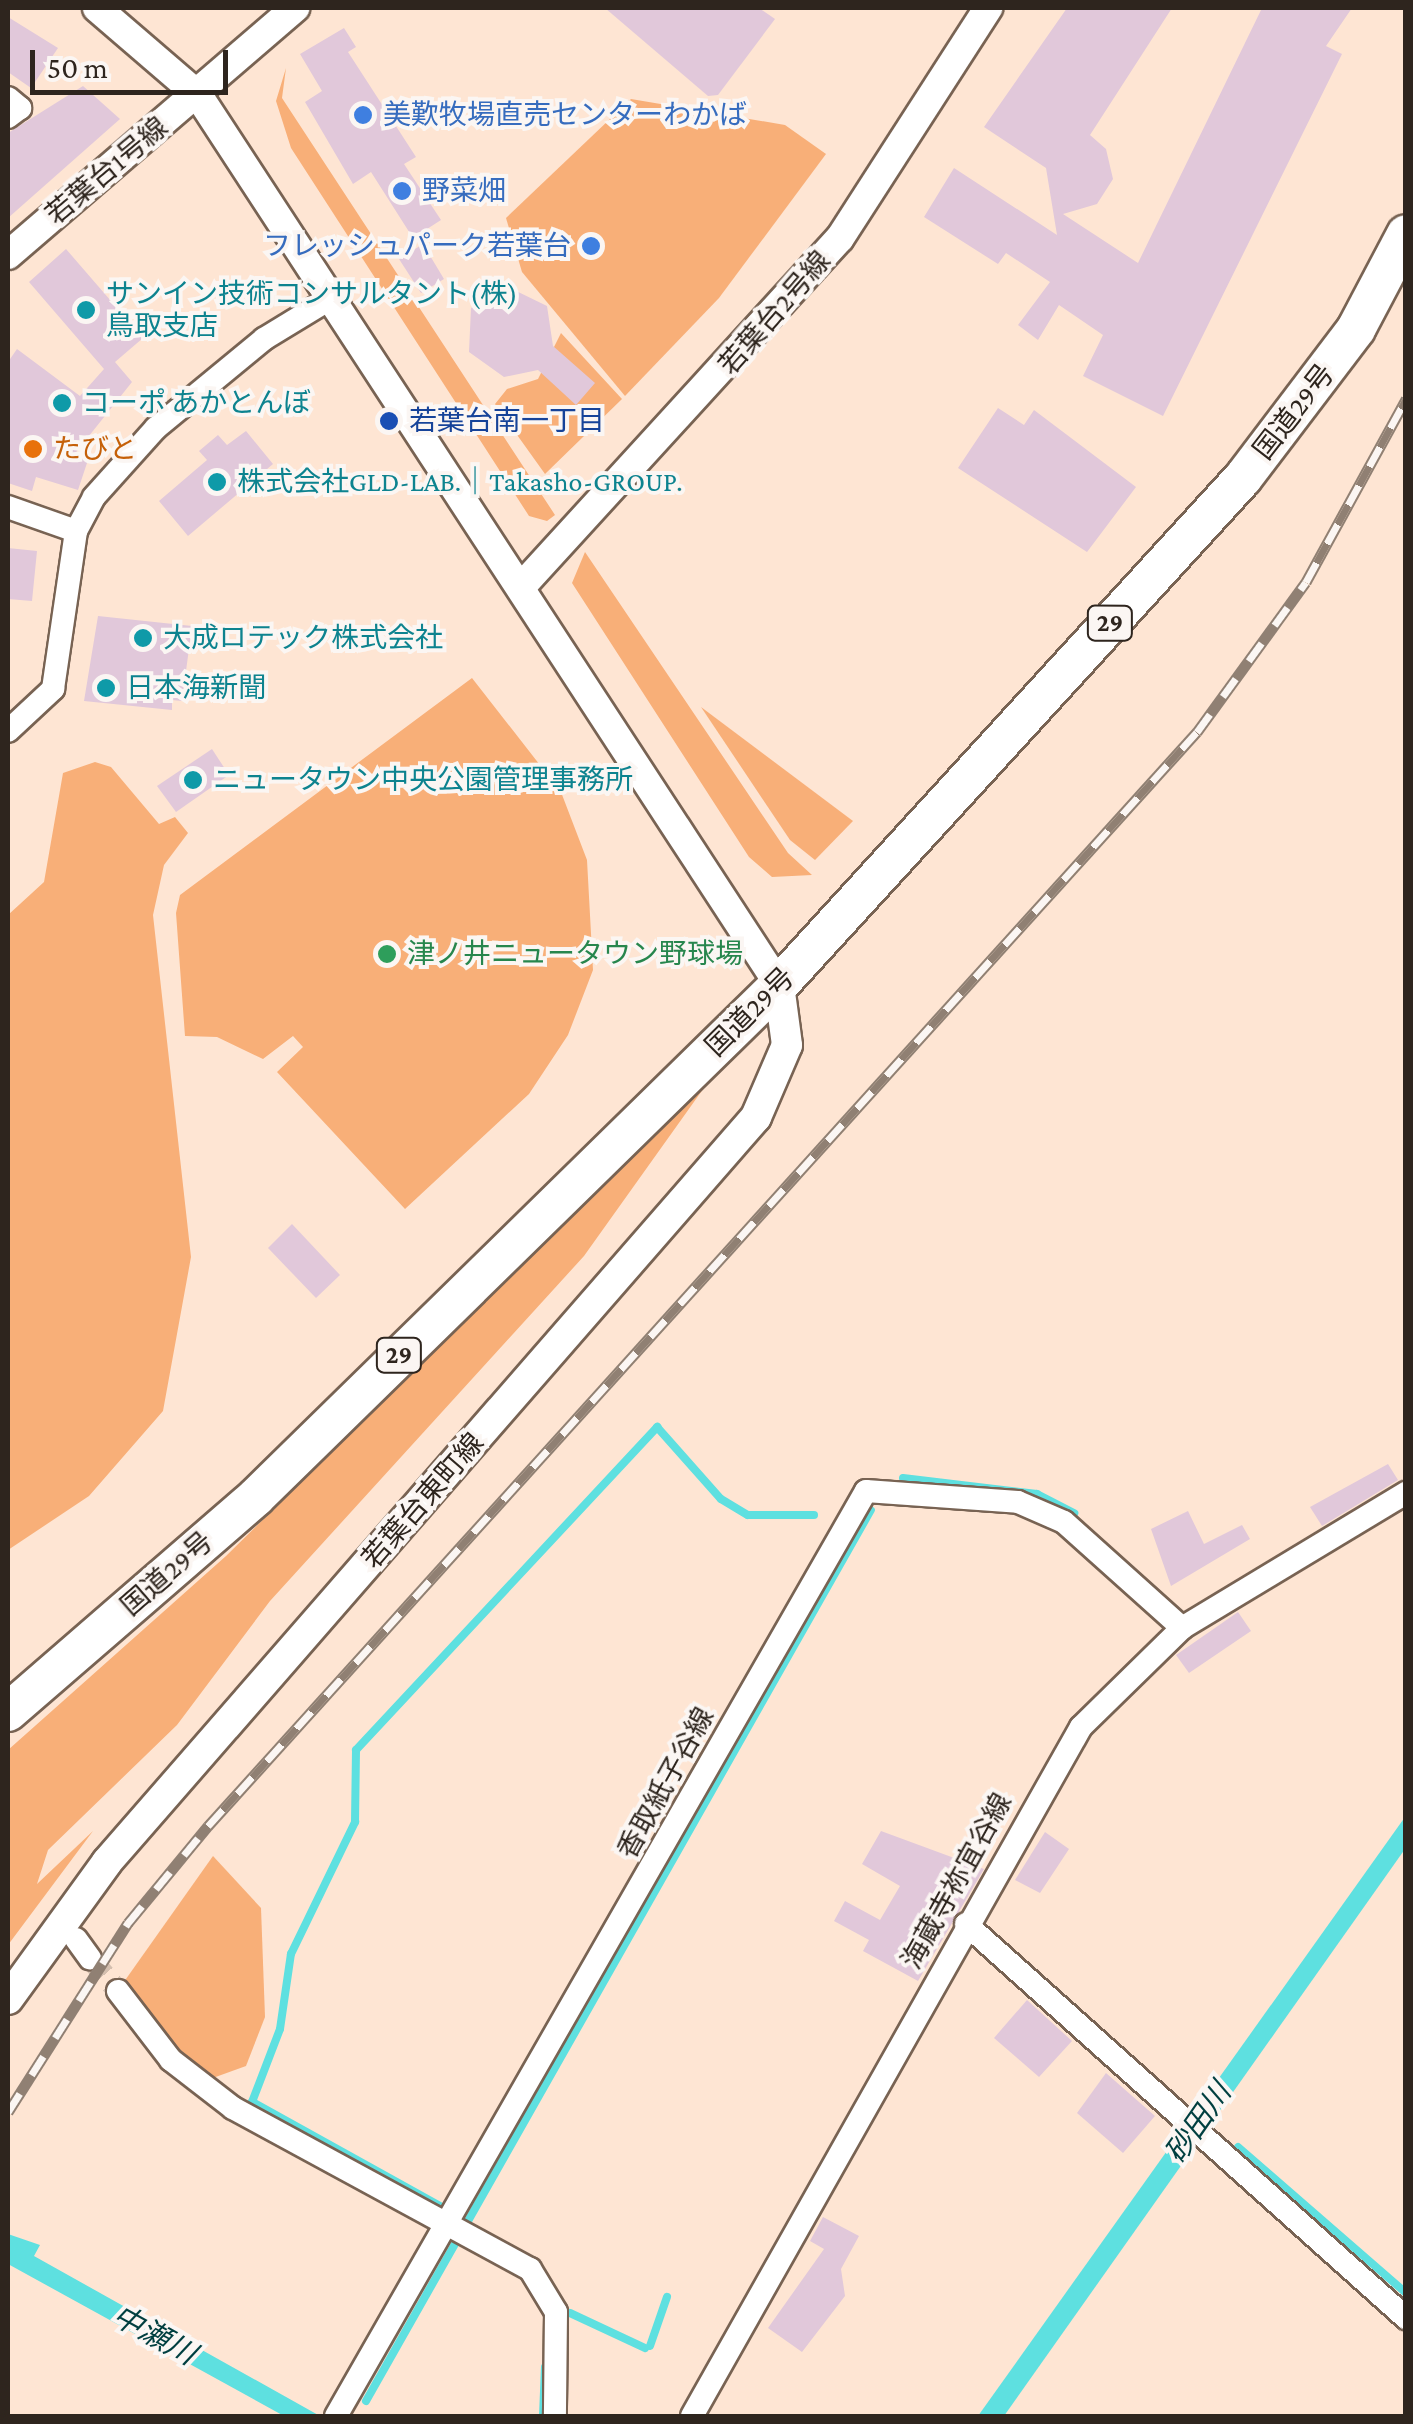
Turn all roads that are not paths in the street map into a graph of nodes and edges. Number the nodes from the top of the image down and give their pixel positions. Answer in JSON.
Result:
{"nodes":[{"id":1,"x":97,"y":8,"type":"edge"},
{"id":2,"x":295,"y":8,"type":"edge"},
{"id":3,"x":988,"y":8,"type":"edge"},
{"id":4,"x":198,"y":95,"type":"junction"},
{"id":5,"x":8,"y":98,"type":"edge"},
{"id":6,"x":8,"y":117,"type":"edge"},
{"id":7,"x":1406,"y":234,"type":"edge"},
{"id":8,"x":8,"y":255,"type":"edge"},
{"id":9,"x":336,"y":294,"type":"junction"},
{"id":10,"x":8,"y":507,"type":"edge"},
{"id":11,"x":76,"y":531,"type":"junction"},
{"id":12,"x":522,"y":586,"type":"junction"},
{"id":13,"x":8,"y":731,"type":"edge"},
{"id":14,"x":779,"y":985,"type":"junction"},
{"id":15,"x":1406,"y":1492,"type":"edge"},
{"id":16,"x":1182,"y":1628,"type":"junction"},
{"id":17,"x":8,"y":1712,"type":"edge"},
{"id":18,"x":966,"y":1924,"type":"junction"},
{"id":19,"x":118,"y":1991,"type":"tunnel mouth"},
{"id":20,"x":8,"y":1998,"type":"edge"},
{"id":21,"x":448,"y":2224,"type":"junction"},
{"id":22,"x":1406,"y":2318,"type":"edge"},
{"id":23,"x":336,"y":2416,"type":"edge"},
{"id":24,"x":555,"y":2416,"type":"edge"},
{"id":25,"x":692,"y":2416,"type":"edge"}],
"edges":[{"from":1,"to":4,"type":"street"},
{"from":2,"to":4,"type":"street","name":"若葉台1号線"},
{"from":3,"to":12,"type":"street","name":"若葉台2号線"},
{"from":4,"to":8,"type":"street","name":"若葉台1号線"},
{"from":4,"to":9,"type":"street"},
{"from":5,"to":6,"type":"street"},
{"from":7,"to":14,"type":"highway","name":"国道29号","number":"29"},
{"from":9,"to":11,"type":"street"},
{"from":9,"to":12,"type":"street"},
{"from":10,"to":11,"type":"street"},
{"from":11,"to":13,"type":"street"},
{"from":12,"to":14,"type":"street"},
{"from":14,"to":17,"type":"highway","name":"国道29号","number":"29"},
{"from":14,"to":20,"type":"main road","name":"若葉台東町線"},
{"from":15,"to":16,"type":"street","name":"海蔵寺祢宜谷線"},
{"from":16,"to":18,"type":"street","name":"海蔵寺祢宜谷線"},
{"from":16,"to":21,"type":"street","name":"香取紙子谷線"},
{"from":18,"to":22,"type":"street"},
{"from":18,"to":25,"type":"street","name":"海蔵寺祢宜谷線"},
{"from":19,"to":21,"type":"street"},
{"from":21,"to":23,"type":"street","name":"香取紙子谷線"},
{"from":21,"to":24,"type":"street"}]}
